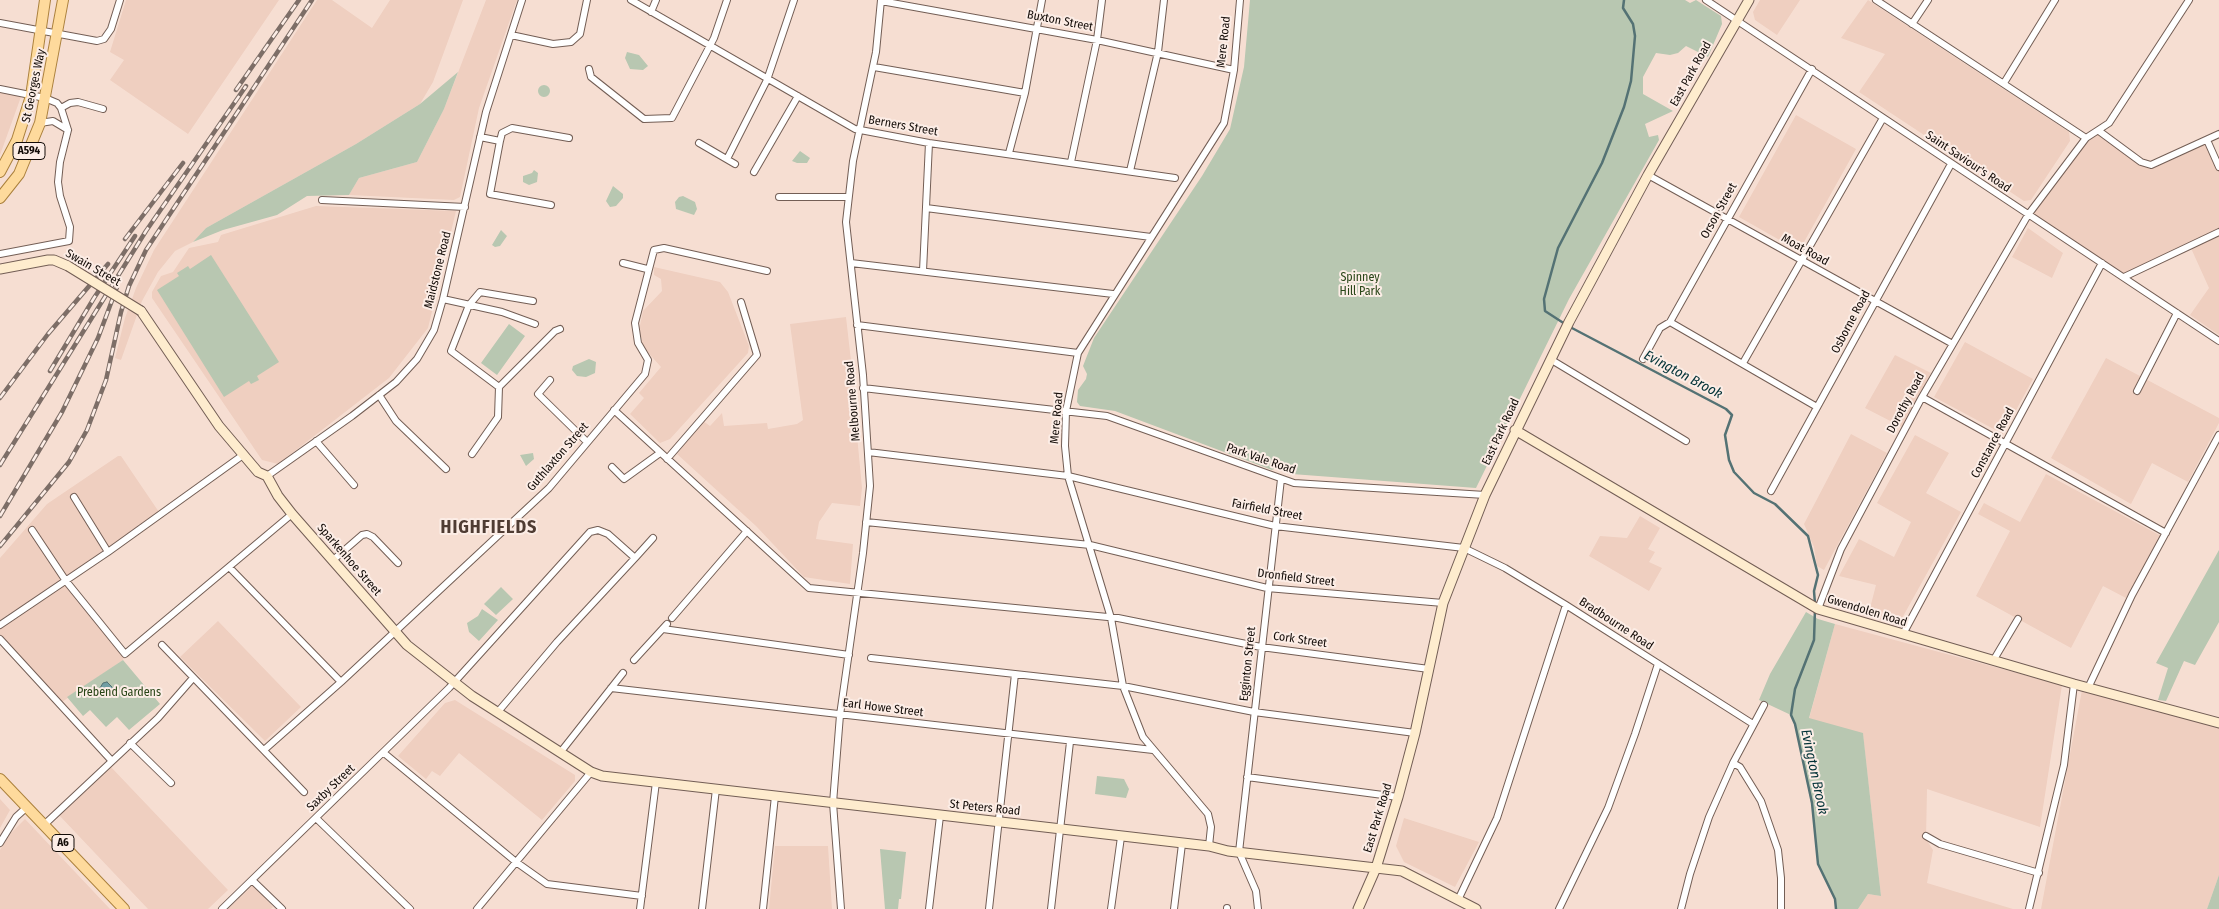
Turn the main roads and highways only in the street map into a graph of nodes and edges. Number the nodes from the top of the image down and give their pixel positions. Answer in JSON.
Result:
{"nodes":[{"id":1,"x":45,"y":0,"type":"edge"},
{"id":2,"x":63,"y":0,"type":"edge"},
{"id":3,"x":0,"y":172,"type":"edge"},
{"id":4,"x":0,"y":198,"type":"edge"},
{"id":5,"x":0,"y":779,"type":"edge"},
{"id":6,"x":124,"y":909,"type":"edge"}],
"edges":[{"from":1,"to":3,"type":"main road","name":"St Georges Way","number":"A594"},
{"from":2,"to":4,"type":"main road","name":"St Georges Way","number":"A594"},
{"from":5,"to":6,"type":"main road","number":"A6"}]}
